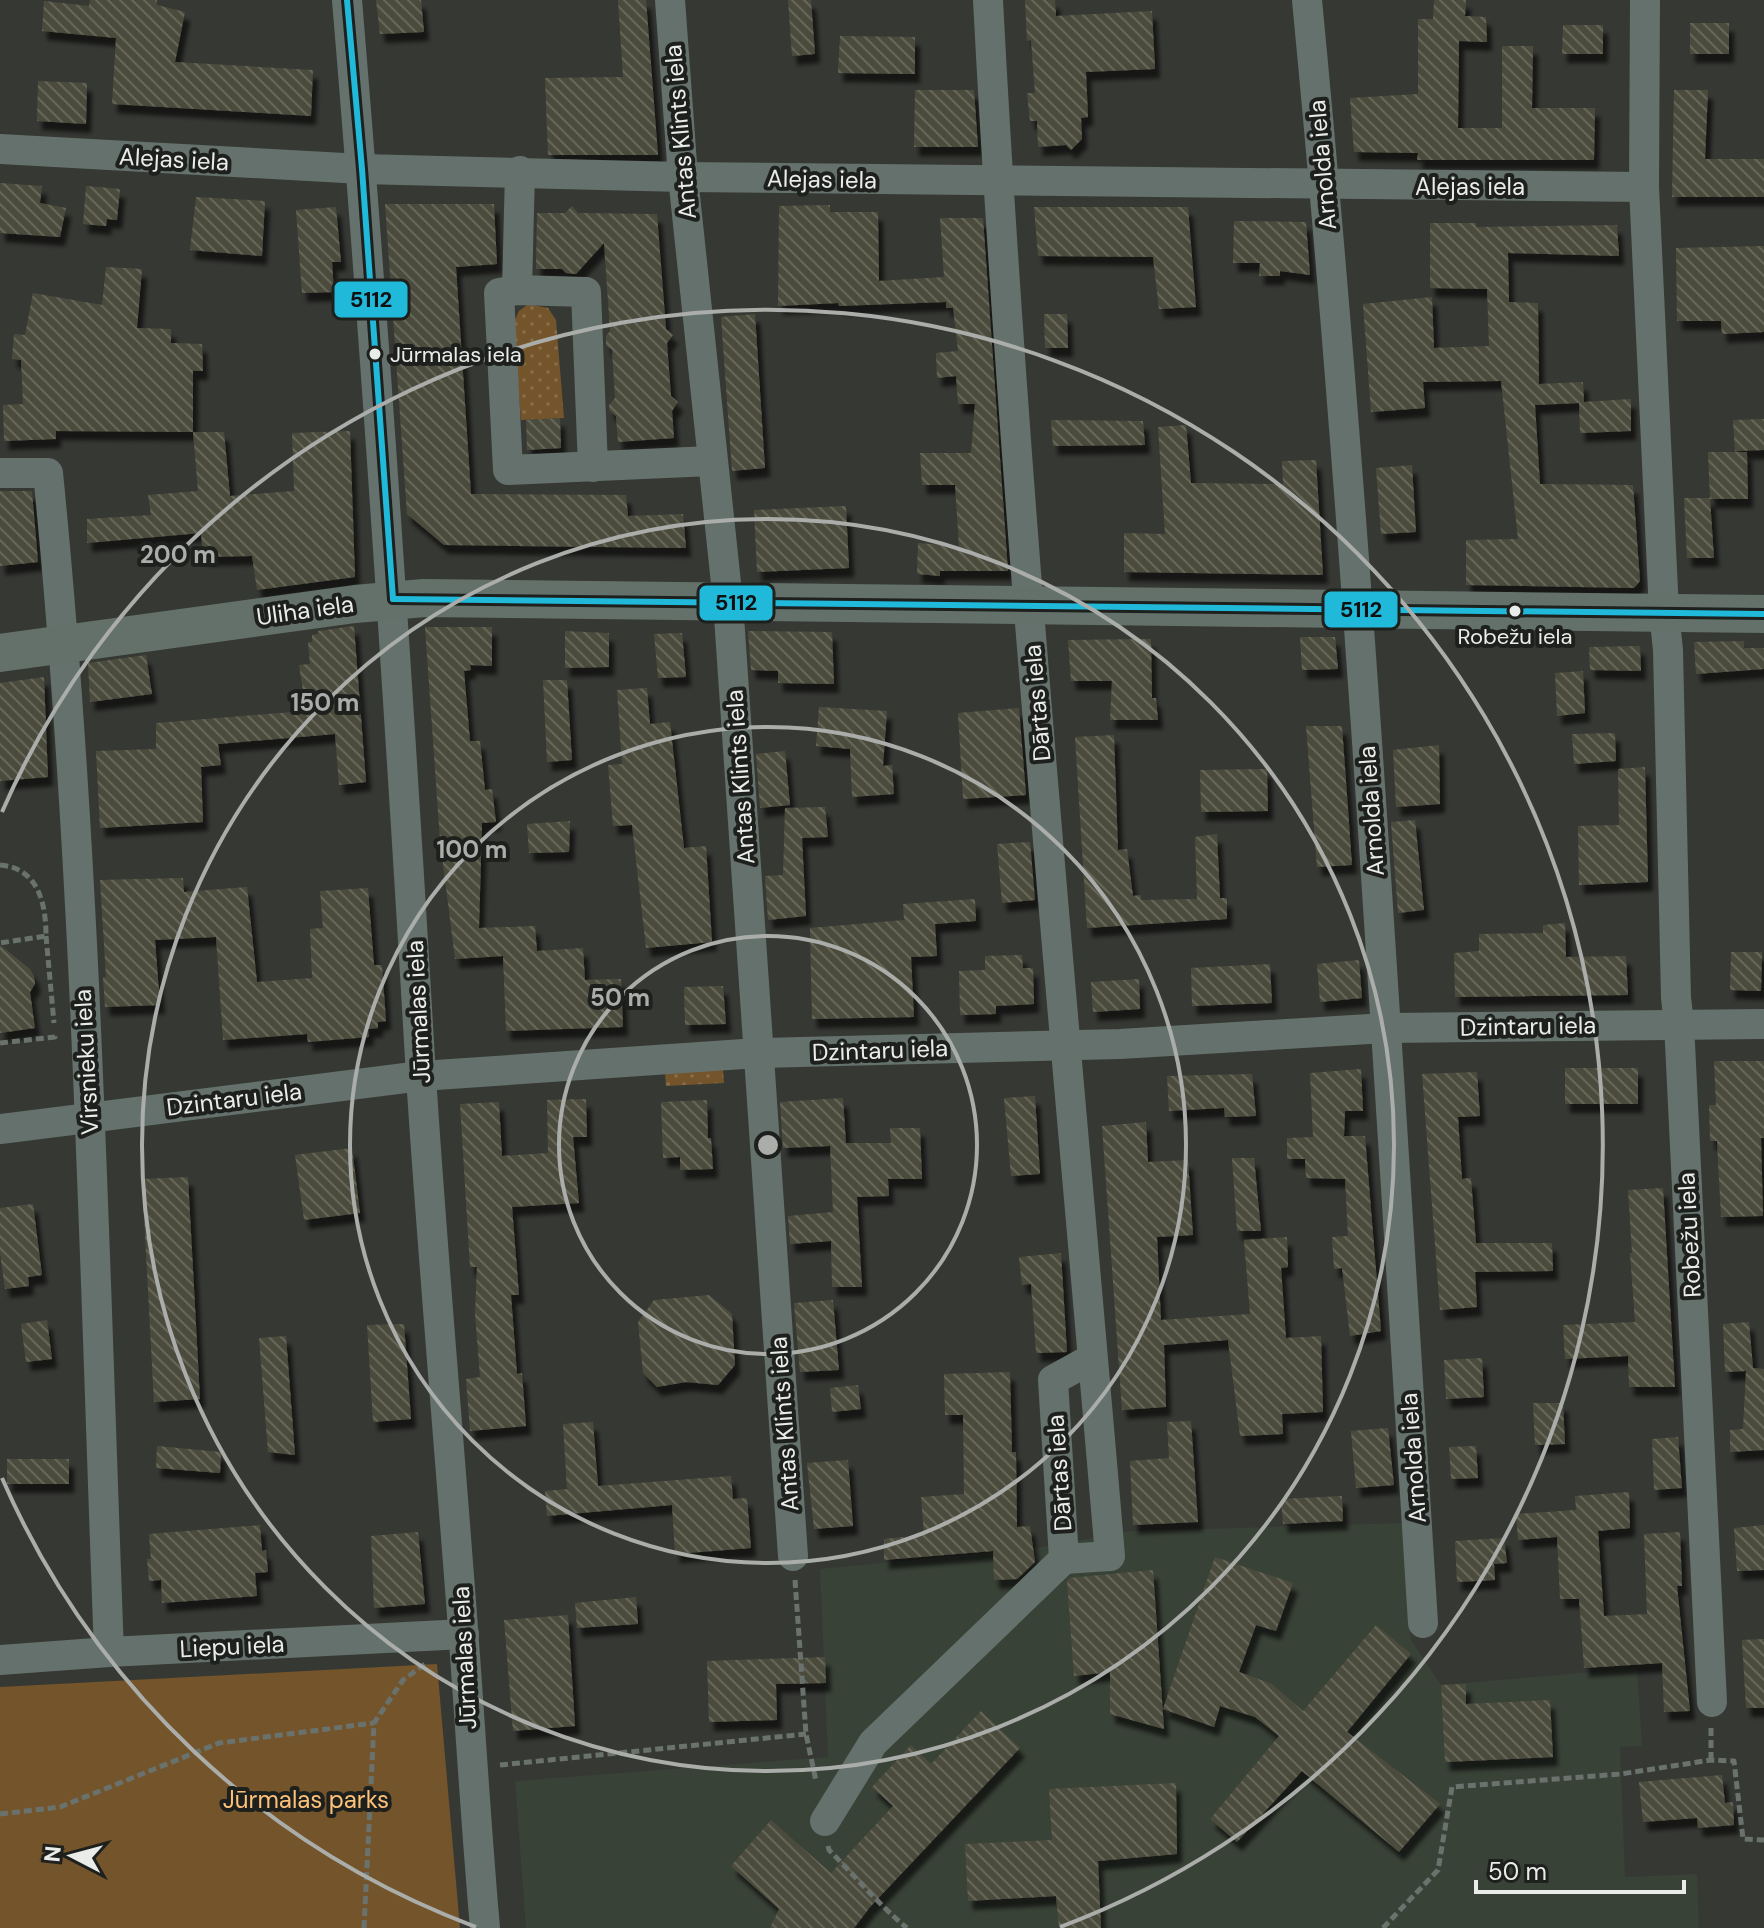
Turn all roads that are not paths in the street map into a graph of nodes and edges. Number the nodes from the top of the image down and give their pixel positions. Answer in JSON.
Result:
{"nodes":[{"id":1,"x":347,"y":0,"type":"edge"},
{"id":2,"x":670,"y":0,"type":"edge"},
{"id":3,"x":988,"y":0,"type":"edge"},
{"id":4,"x":1307,"y":0,"type":"edge"},
{"id":5,"x":1645,"y":0,"type":"edge"},
{"id":6,"x":0,"y":149,"type":"edge"},
{"id":7,"x":362,"y":169,"type":"junction"},
{"id":8,"x":520,"y":171,"type":"junction"},
{"id":9,"x":683,"y":177,"type":"junction"},
{"id":10,"x":997,"y":181,"type":"junction"},
{"id":11,"x":1325,"y":185,"type":"junction"},
{"id":12,"x":1644,"y":187,"type":"junction"},
{"id":13,"x":517,"y":290,"type":"junction"},
{"id":14,"x":711,"y":461,"type":"junction"},
{"id":15,"x":593,"y":467,"type":"junction"},
{"id":16,"x":0,"y":473,"type":"edge"},
{"id":17,"x":393,"y":599,"type":"junction"},
{"id":18,"x":728,"y":602,"type":"junction"},
{"id":19,"x":1030,"y":606,"type":"junction"},
{"id":20,"x":1356,"y":610,"type":"junction"},
{"id":21,"x":1664,"y":612,"type":"junction"},
{"id":22,"x":1764,"y":614,"type":"edge"},
{"id":23,"x":65,"y":643,"type":"junction"},
{"id":24,"x":0,"y":653,"type":"edge"},
{"id":25,"x":1679,"y":1023,"type":"junction"},
{"id":26,"x":1764,"y":1024,"type":"edge"},
{"id":27,"x":1386,"y":1028,"type":"junction"},
{"id":28,"x":1065,"y":1044,"type":"junction"},
{"id":29,"x":758,"y":1053,"type":"junction"},
{"id":30,"x":421,"y":1076,"type":"junction"},
{"id":31,"x":89,"y":1117,"type":"junction"},
{"id":32,"x":0,"y":1129,"type":"edge"},
{"id":33,"x":1093,"y":1358,"type":"junction"},
{"id":34,"x":793,"y":1556,"type":"road end"},
{"id":35,"x":1064,"y":1559,"type":"junction"},
{"id":36,"x":1423,"y":1623,"type":"dead end"},
{"id":37,"x":464,"y":1634,"type":"junction"},
{"id":38,"x":109,"y":1652,"type":"junction"},
{"id":39,"x":0,"y":1660,"type":"edge"},
{"id":40,"x":1712,"y":1702,"type":"dead end"},
{"id":41,"x":825,"y":1821,"type":"dead end"},
{"id":42,"x":485,"y":1928,"type":"edge"}],
"edges":[{"from":1,"to":7,"type":"street","name":"Jūrmalas iela"},
{"from":2,"to":9,"type":"street","name":"Antas Klints iela"},
{"from":3,"to":10,"type":"street","name":"Dārtas iela"},
{"from":4,"to":11,"type":"street","name":"Arnolda iela"},
{"from":5,"to":12,"type":"street","name":"Robežu iela"},
{"from":6,"to":7,"type":"street","name":"Alejas iela"},
{"from":7,"to":8,"type":"street","name":"Alejas iela"},
{"from":7,"to":17,"type":"street","name":"Jūrmalas iela"},
{"from":8,"to":9,"type":"street","name":"Alejas iela"},
{"from":8,"to":13,"type":"street"},
{"from":9,"to":10,"type":"street","name":"Alejas iela"},
{"from":9,"to":14,"type":"street","name":"Antas Klints iela"},
{"from":10,"to":11,"type":"street","name":"Alejas iela"},
{"from":10,"to":19,"type":"street","name":"Dārtas iela"},
{"from":11,"to":12,"type":"street","name":"Alejas iela"},
{"from":11,"to":20,"type":"street","name":"Arnolda iela"},
{"from":12,"to":21,"type":"street","name":"Robežu iela"},
{"from":13,"to":15,"type":"street"},
{"from":13,"to":15,"type":"street"},
{"from":14,"to":15,"type":"street"},
{"from":14,"to":18,"type":"street","name":"Antas Klints iela"},
{"from":16,"to":23,"type":"street","name":"Virsnieku iela"},
{"from":17,"to":18,"type":"main road","name":"Uliha iela"},
{"from":17,"to":23,"type":"main road","name":"Uliha iela"},
{"from":17,"to":30,"type":"street","name":"Jūrmalas iela"},
{"from":18,"to":19,"type":"main road","name":"Uliha iela"},
{"from":18,"to":29,"type":"street","name":"Antas Klints iela"},
{"from":19,"to":20,"type":"main road","name":"Uliha iela"},
{"from":19,"to":28,"type":"street","name":"Dārtas iela"},
{"from":20,"to":21,"type":"main road","name":"Uliha iela"},
{"from":20,"to":27,"type":"street","name":"Arnolda iela"},
{"from":21,"to":22,"type":"main road","name":"Uliha iela"},
{"from":21,"to":25,"type":"street","name":"Robežu iela"},
{"from":23,"to":24,"type":"main road","name":"Uliha iela"},
{"from":23,"to":31,"type":"street","name":"Virsnieku iela"},
{"from":25,"to":26,"type":"street","name":"Dzintaru iela"},
{"from":25,"to":27,"type":"street","name":"Dzintaru iela"},
{"from":25,"to":40,"type":"street","name":"Robežu iela"},
{"from":27,"to":28,"type":"street","name":"Dzintaru iela"},
{"from":27,"to":36,"type":"street","name":"Arnolda iela"},
{"from":28,"to":29,"type":"street","name":"Dzintaru iela"},
{"from":28,"to":33,"type":"street","name":"Dārtas iela"},
{"from":29,"to":30,"type":"street","name":"Dzintaru iela"},
{"from":29,"to":34,"type":"street","name":"Antas Klints iela"},
{"from":30,"to":31,"type":"street","name":"Dzintaru iela"},
{"from":30,"to":37,"type":"street","name":"Jūrmalas iela"},
{"from":31,"to":32,"type":"street","name":"Dzintaru iela"},
{"from":31,"to":38,"type":"street","name":"Virsnieku iela"},
{"from":33,"to":35,"type":"street","name":"Dārtas iela"},
{"from":33,"to":35,"type":"street","name":"Dārtas iela"},
{"from":35,"to":41,"type":"street"},
{"from":37,"to":38,"type":"street","name":"Liepu iela"},
{"from":37,"to":42,"type":"street","name":"Jūrmalas iela"},
{"from":38,"to":39,"type":"street","name":"Liepu iela"}]}
